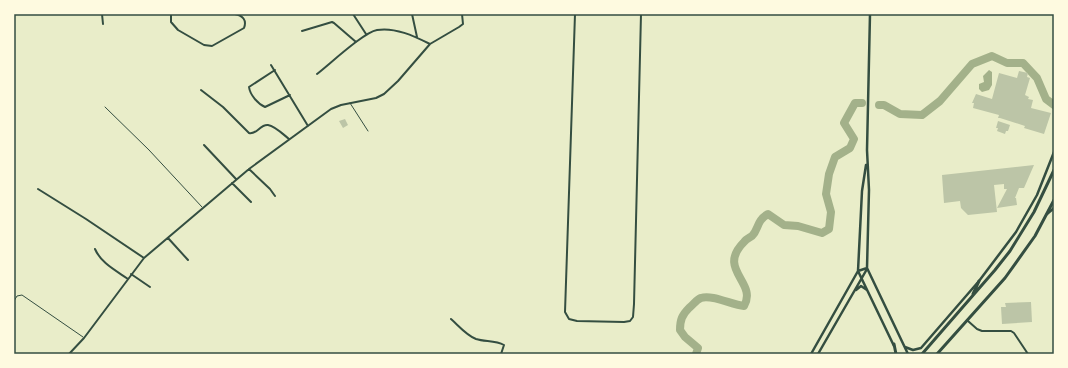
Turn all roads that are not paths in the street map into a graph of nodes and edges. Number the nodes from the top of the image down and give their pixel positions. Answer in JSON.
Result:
{"nodes":[{"id":1,"x":102,"y":14,"type":"edge"},
{"id":2,"x":171,"y":14,"type":"edge"},
{"id":3,"x":235,"y":14,"type":"edge"},
{"id":4,"x":353,"y":14,"type":"edge"},
{"id":5,"x":412,"y":14,"type":"edge"},
{"id":6,"x":462,"y":14,"type":"edge"},
{"id":7,"x":574,"y":14,"type":"edge"},
{"id":8,"x":641,"y":14,"type":"edge"},
{"id":9,"x":870,"y":14,"type":"edge"},
{"id":10,"x":103,"y":24,"type":"dead end"},
{"id":11,"x":302,"y":32,"type":"dead end"},
{"id":12,"x":366,"y":34,"type":"junction"},
{"id":13,"x":417,"y":37,"type":"junction"},
{"id":14,"x":356,"y":42,"type":"junction"},
{"id":15,"x":430,"y":44,"type":"junction"},
{"id":16,"x":271,"y":65,"type":"dead end"},
{"id":17,"x":275,"y":70,"type":"junction"},
{"id":18,"x":317,"y":74,"type":"dead end"},
{"id":19,"x":202,"y":90,"type":"dead end"},
{"id":20,"x":290,"y":95,"type":"junction"},
{"id":21,"x":350,"y":102,"type":"junction"},
{"id":22,"x":105,"y":107,"type":"dead end"},
{"id":23,"x":308,"y":126,"type":"junction"},
{"id":24,"x":368,"y":131,"type":"dead end"},
{"id":25,"x":289,"y":139,"type":"junction"},
{"id":26,"x":204,"y":145,"type":"dead end"},
{"id":27,"x":1054,"y":152,"type":"edge"},
{"id":28,"x":866,"y":161,"type":"junction"},
{"id":29,"x":249,"y":169,"type":"junction"},
{"id":30,"x":1054,"y":170,"type":"edge"},
{"id":31,"x":236,"y":179,"type":"junction"},
{"id":32,"x":232,"y":184,"type":"junction"},
{"id":33,"x":38,"y":189,"type":"dead end"},
{"id":34,"x":275,"y":196,"type":"dead end"},
{"id":35,"x":1054,"y":200,"type":"edge"},
{"id":36,"x":251,"y":202,"type":"dead end"},
{"id":37,"x":204,"y":208,"type":"junction"},
{"id":38,"x":1054,"y":208,"type":"edge"},
{"id":39,"x":1047,"y":214,"type":"junction"},
{"id":40,"x":168,"y":238,"type":"junction"},
{"id":41,"x":95,"y":249,"type":"dead end"},
{"id":42,"x":144,"y":258,"type":"junction"},
{"id":43,"x":188,"y":260,"type":"dead end"},
{"id":44,"x":867,"y":268,"type":"junction"},
{"id":45,"x":858,"y":271,"type":"junction"},
{"id":46,"x":131,"y":274,"type":"junction"},
{"id":47,"x":128,"y":279,"type":"junction"},
{"id":48,"x":861,"y":279,"type":"junction"},
{"id":49,"x":979,"y":281,"type":"junction"},
{"id":50,"x":150,"y":287,"type":"dead end"},
{"id":51,"x":854,"y":291,"type":"junction"},
{"id":52,"x":869,"y":291,"type":"junction"},
{"id":53,"x":971,"y":297,"type":"junction"},
{"id":54,"x":14,"y":301,"type":"edge"},
{"id":55,"x":451,"y":319,"type":"dead end"},
{"id":56,"x":968,"y":320,"type":"junction"},
{"id":57,"x":84,"y":338,"type":"junction"},
{"id":58,"x":894,"y":344,"type":"joint"},
{"id":59,"x":905,"y":346,"type":"junction"},
{"id":60,"x":69,"y":354,"type":"edge"},
{"id":61,"x":501,"y":354,"type":"edge"},
{"id":62,"x":811,"y":354,"type":"edge"},
{"id":63,"x":818,"y":354,"type":"edge"},
{"id":64,"x":897,"y":354,"type":"edge"},
{"id":65,"x":908,"y":354,"type":"edge"},
{"id":66,"x":922,"y":354,"type":"edge"},
{"id":67,"x":939,"y":354,"type":"edge"},
{"id":68,"x":1028,"y":354,"type":"edge"}],
"edges":[{"from":1,"to":10,"type":"street"},
{"from":2,"to":3,"type":"street"},
{"from":4,"to":12,"type":"street"},
{"from":5,"to":13,"type":"street"},
{"from":6,"to":15,"type":"street"},
{"from":7,"to":8,"type":"street"},
{"from":9,"to":28,"type":"main road"},
{"from":11,"to":14,"type":"street"},
{"from":12,"to":13,"type":"street"},
{"from":12,"to":14,"type":"street"},
{"from":13,"to":15,"type":"street"},
{"from":14,"to":18,"type":"street"},
{"from":15,"to":21,"type":"street"},
{"from":16,"to":17,"type":"street"},
{"from":17,"to":20,"type":"street"},
{"from":17,"to":20,"type":"street"},
{"from":19,"to":25,"type":"street"},
{"from":20,"to":23,"type":"street"},
{"from":21,"to":23,"type":"street"},
{"from":21,"to":24,"type":"lane"},
{"from":22,"to":37,"type":"lane"},
{"from":23,"to":25,"type":"street"},
{"from":25,"to":29,"type":"street"},
{"from":26,"to":31,"type":"street"},
{"from":27,"to":49,"type":"main road"},
{"from":28,"to":44,"type":"main road"},
{"from":28,"to":45,"type":"main road"},
{"from":29,"to":31,"type":"street"},
{"from":29,"to":34,"type":"street"},
{"from":30,"to":53,"type":"main road"},
{"from":31,"to":32,"type":"street"},
{"from":32,"to":36,"type":"street"},
{"from":32,"to":37,"type":"street"},
{"from":33,"to":42,"type":"street"},
{"from":35,"to":39,"type":"main road"},
{"from":37,"to":40,"type":"street"},
{"from":38,"to":39,"type":"main road"},
{"from":39,"to":56,"type":"main road"},
{"from":40,"to":42,"type":"street"},
{"from":40,"to":43,"type":"street"},
{"from":41,"to":47,"type":"street"},
{"from":42,"to":46,"type":"street"},
{"from":44,"to":45,"type":"main road"},
{"from":44,"to":48,"type":"main road"},
{"from":44,"to":59,"type":"main road"},
{"from":45,"to":48,"type":"main road"},
{"from":45,"to":62,"type":"main road"},
{"from":46,"to":47,"type":"street"},
{"from":46,"to":50,"type":"street"},
{"from":47,"to":57,"type":"street"},
{"from":48,"to":51,"type":"main road"},
{"from":48,"to":52,"type":"main road"},
{"from":49,"to":53,"type":"main road"},
{"from":49,"to":59,"type":"main road"},
{"from":51,"to":52,"type":"main road"},
{"from":51,"to":63,"type":"main road"},
{"from":52,"to":58,"type":"main road"},
{"from":53,"to":66,"type":"main road"},
{"from":54,"to":57,"type":"lane"},
{"from":55,"to":61,"type":"street"},
{"from":56,"to":67,"type":"main road"},
{"from":56,"to":68,"type":"street"},
{"from":57,"to":60,"type":"street"},
{"from":58,"to":64,"type":"main road"},
{"from":59,"to":65,"type":"main road"}]}
